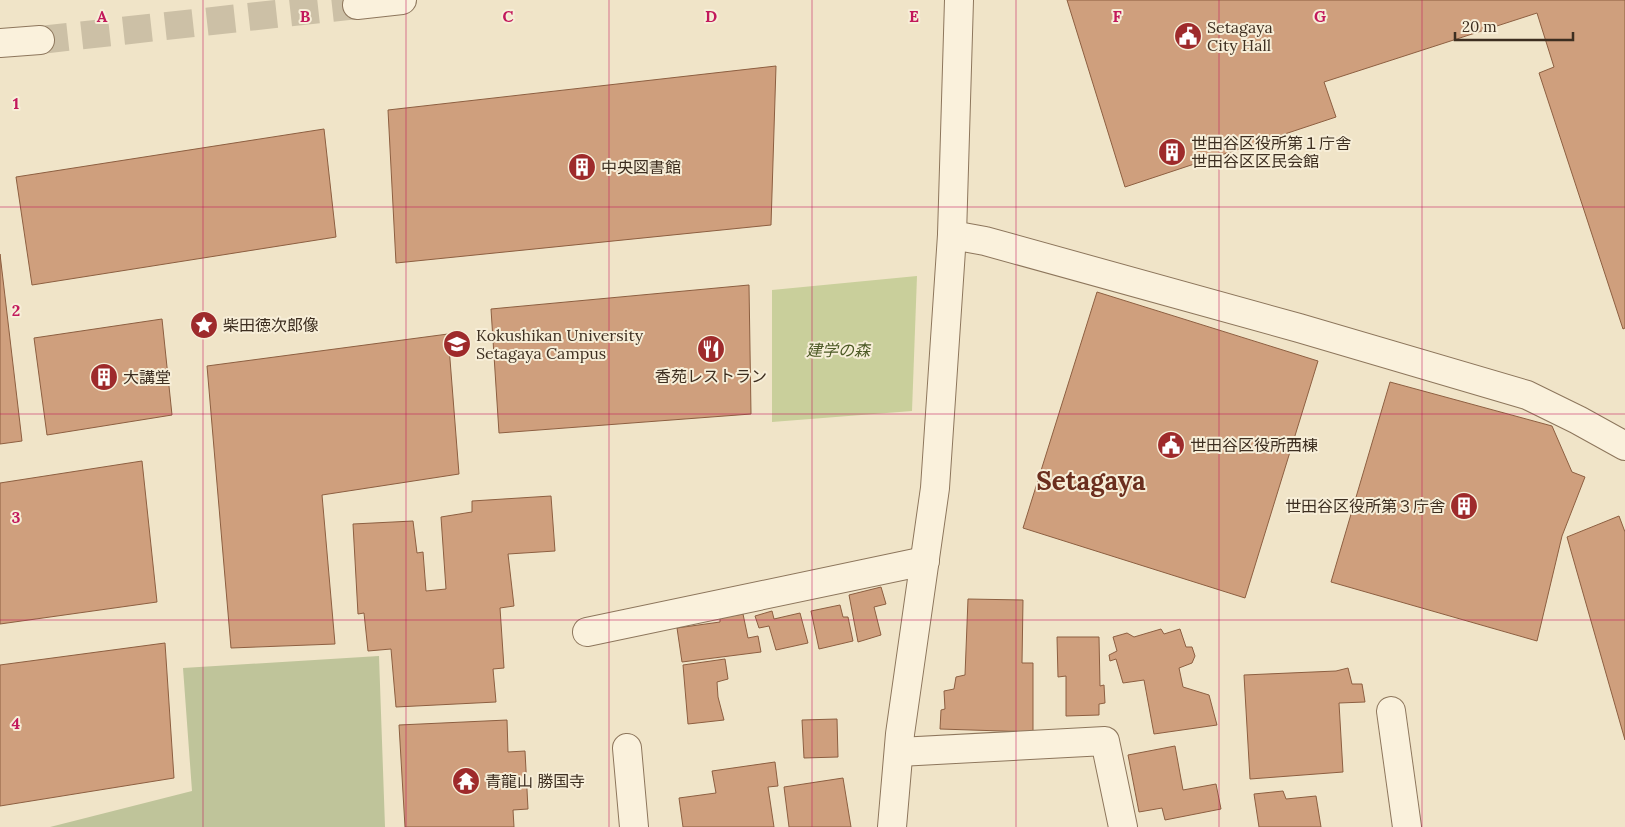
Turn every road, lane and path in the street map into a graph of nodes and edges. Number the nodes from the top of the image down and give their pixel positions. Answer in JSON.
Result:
{"nodes":[{"id":1,"x":402,"y":0,"type":"edge"},
{"id":2,"x":959,"y":0,"type":"edge"},
{"id":3,"x":357,"y":6,"type":"dead end"},
{"id":4,"x":40,"y":40,"type":"tunnel mouth"},
{"id":5,"x":0,"y":43,"type":"edge"},
{"id":6,"x":952,"y":234,"type":"junction"},
{"id":7,"x":1625,"y":446,"type":"edge"},
{"id":8,"x":925,"y":561,"type":"junction"},
{"id":9,"x":587,"y":632,"type":"dead end"},
{"id":10,"x":1391,"y":711,"type":"dead end"},
{"id":11,"x":627,"y":748,"type":"dead end"},
{"id":12,"x":899,"y":752,"type":"junction"},
{"id":13,"x":634,"y":827,"type":"edge"},
{"id":14,"x":892,"y":827,"type":"edge"},
{"id":15,"x":1123,"y":827,"type":"edge"},
{"id":16,"x":1407,"y":827,"type":"edge"}],
"edges":[{"from":1,"to":3,"type":"street"},
{"from":2,"to":6,"type":"street"},
{"from":4,"to":5,"type":"street"},
{"from":6,"to":7,"type":"street"},
{"from":6,"to":8,"type":"street"},
{"from":8,"to":9,"type":"street"},
{"from":8,"to":12,"type":"street"},
{"from":10,"to":16,"type":"street"},
{"from":11,"to":13,"type":"street"},
{"from":12,"to":14,"type":"street"},
{"from":12,"to":15,"type":"street"}]}
